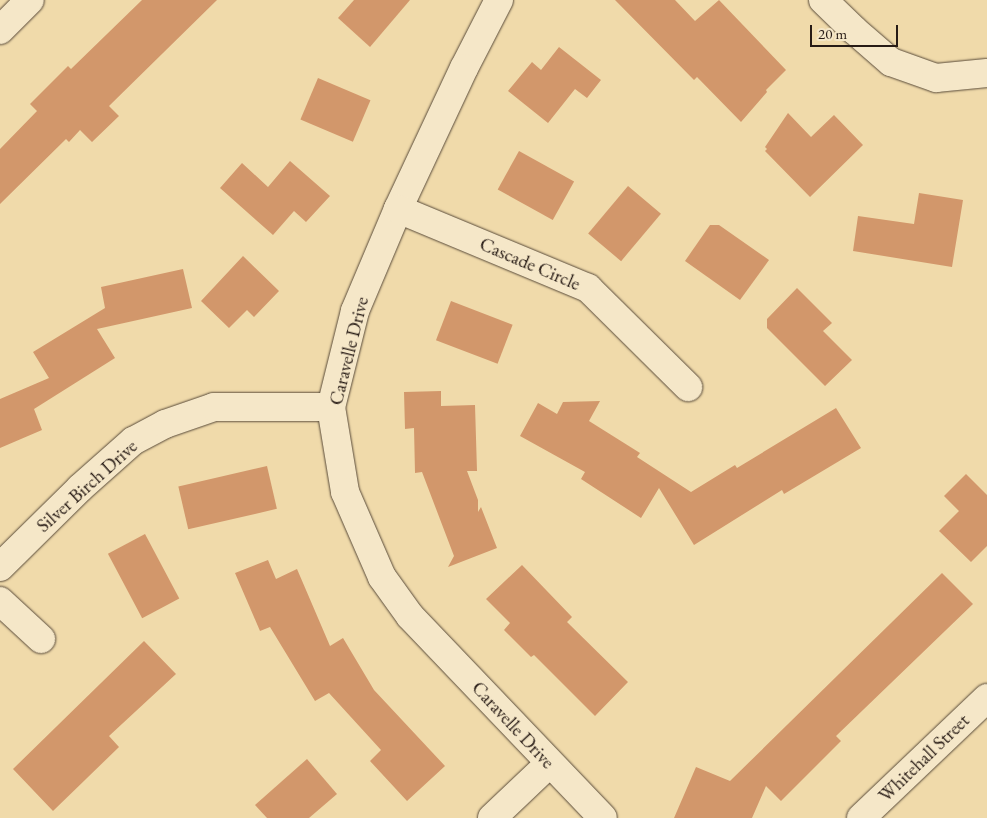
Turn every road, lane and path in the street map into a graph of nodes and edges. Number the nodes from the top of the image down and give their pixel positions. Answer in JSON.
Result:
{"nodes":[{"id":1,"x":30,"y":0,"type":"edge"},
{"id":2,"x":499,"y":0,"type":"edge"},
{"id":3,"x":823,"y":0,"type":"edge"},
{"id":4,"x":0,"y":30,"type":"edge"},
{"id":5,"x":987,"y":73,"type":"edge"},
{"id":6,"x":398,"y":209,"type":"junction"},
{"id":7,"x":688,"y":387,"type":"dead end"},
{"id":8,"x":332,"y":407,"type":"junction"},
{"id":9,"x":0,"y":567,"type":"edge"},
{"id":10,"x":0,"y":601,"type":"edge"},
{"id":11,"x":42,"y":639,"type":"dead end"},
{"id":12,"x":987,"y":698,"type":"edge"},
{"id":13,"x":549,"y":764,"type":"junction"},
{"id":14,"x":492,"y":818,"type":"edge"},
{"id":15,"x":603,"y":818,"type":"edge"},
{"id":16,"x":861,"y":818,"type":"edge"}],
"edges":[{"from":1,"to":4,"type":"street"},
{"from":2,"to":6,"type":"street","name":"Caravelle Drive"},
{"from":3,"to":5,"type":"street"},
{"from":6,"to":7,"type":"street","name":"Cascade Circle"},
{"from":6,"to":8,"type":"street","name":"Caravelle Drive"},
{"from":8,"to":9,"type":"street","name":"Silver Birch Drive"},
{"from":8,"to":13,"type":"street","name":"Caravelle Drive"},
{"from":10,"to":11,"type":"street"},
{"from":12,"to":16,"type":"street","name":"Whitehall Street"},
{"from":13,"to":14,"type":"street"},
{"from":13,"to":15,"type":"street","name":"Caravelle Drive"}]}
